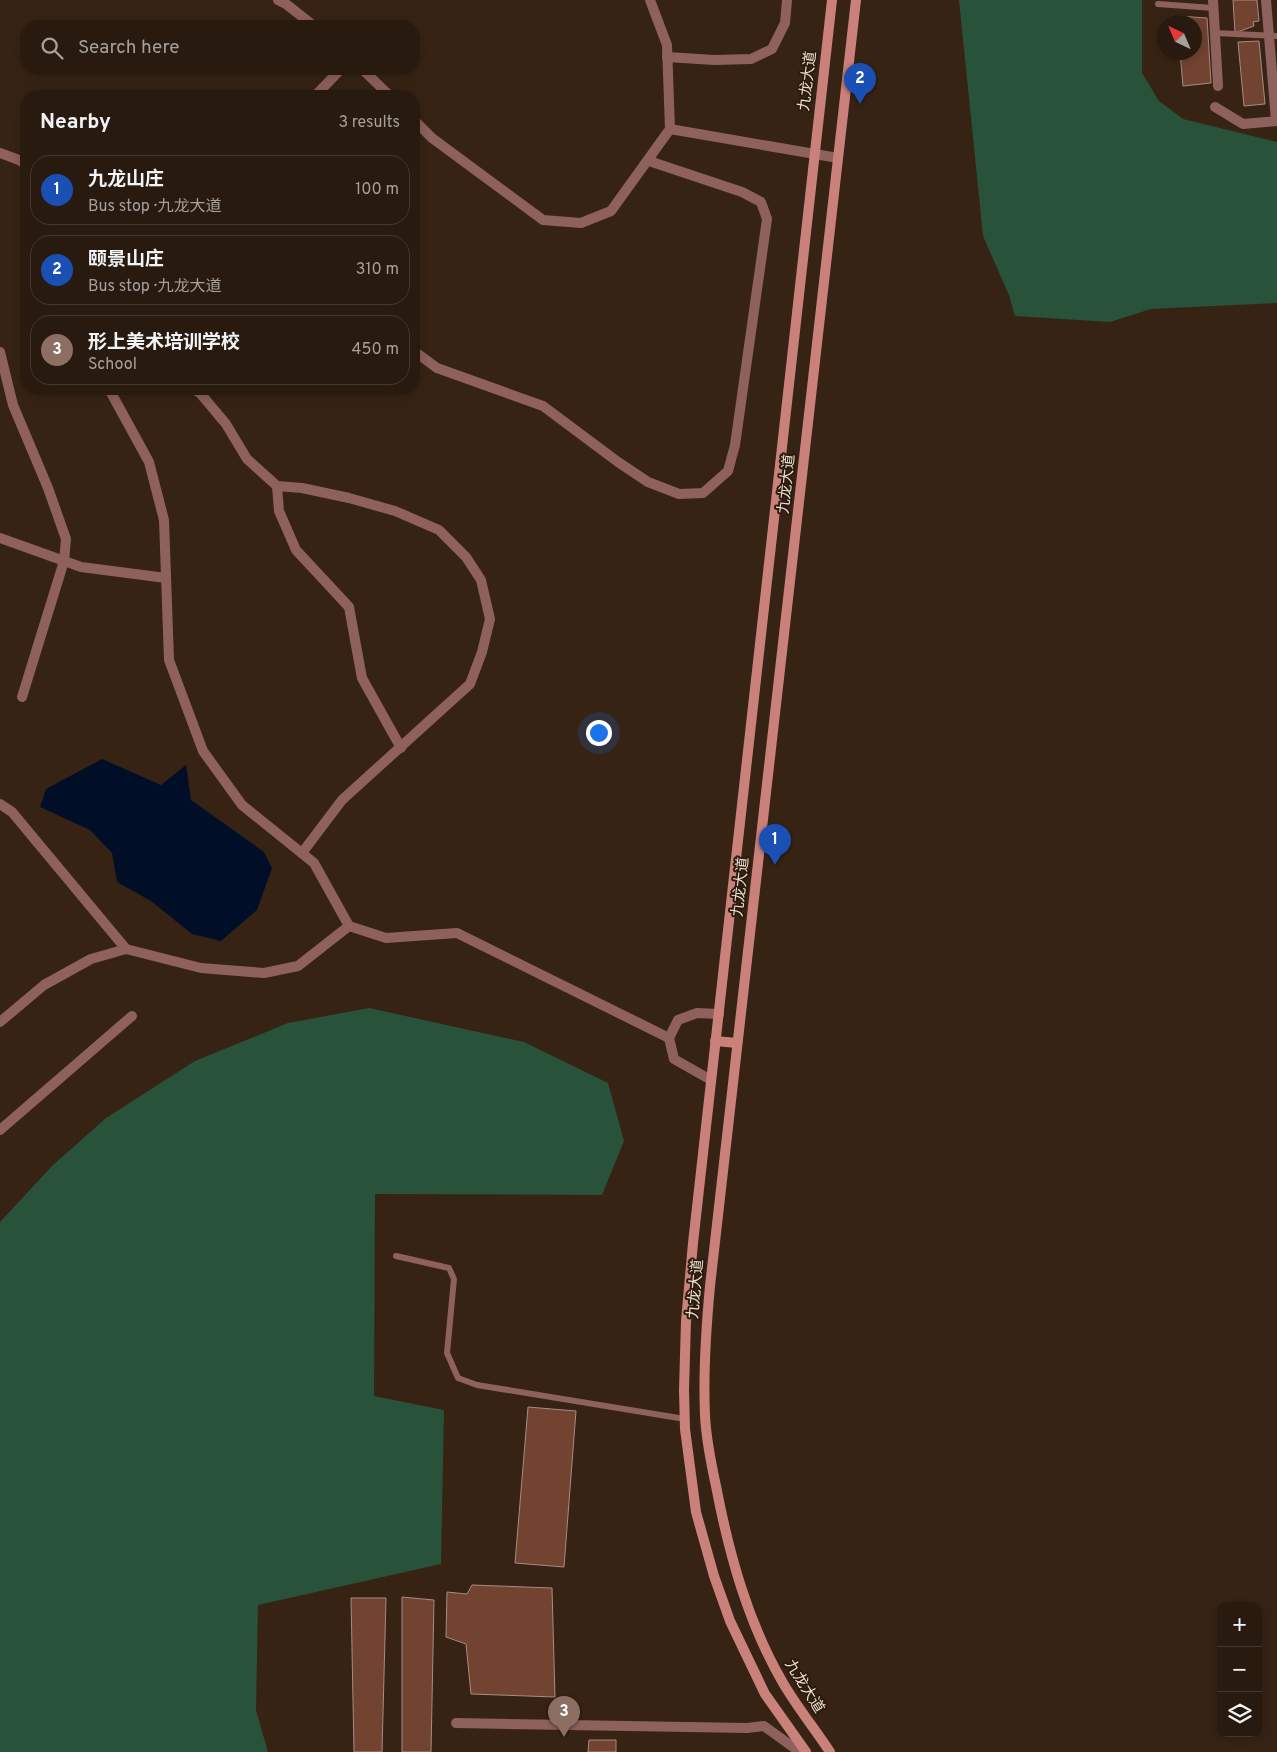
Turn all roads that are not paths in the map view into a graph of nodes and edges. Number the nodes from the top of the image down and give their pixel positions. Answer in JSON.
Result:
{"nodes":[{"id":1,"x":278,"y":0,"type":"edge"},
{"id":2,"x":650,"y":0,"type":"edge"},
{"id":3,"x":787,"y":0,"type":"edge"},
{"id":4,"x":832,"y":0,"type":"edge"},
{"id":5,"x":856,"y":0,"type":"edge"},
{"id":6,"x":1266,"y":0,"type":"edge"},
{"id":7,"x":1158,"y":4,"type":"dead end"},
{"id":8,"x":1213,"y":4,"type":"edge"},
{"id":9,"x":306,"y":20,"type":"edge"},
{"id":10,"x":1215,"y":33,"type":"junction"},
{"id":11,"x":1273,"y":36,"type":"edge"},
{"id":12,"x":667,"y":57,"type":"junction"},
{"id":13,"x":335,"y":75,"type":"edge"},
{"id":14,"x":368,"y":75,"type":"edge"},
{"id":15,"x":1218,"y":86,"type":"dead end"},
{"id":16,"x":321,"y":90,"type":"edge"},
{"id":17,"x":384,"y":90,"type":"edge"},
{"id":18,"x":1215,"y":107,"type":"dead end"},
{"id":19,"x":1276,"y":121,"type":"edge"},
{"id":20,"x":420,"y":126,"type":"edge"},
{"id":21,"x":670,"y":129,"type":"junction"},
{"id":22,"x":0,"y":153,"type":"edge"},
{"id":23,"x":814,"y":154,"type":"junction"},
{"id":24,"x":838,"y":158,"type":"junction"},
{"id":25,"x":649,"y":160,"type":"junction"},
{"id":26,"x":20,"y":161,"type":"edge"},
{"id":27,"x":0,"y":352,"type":"edge"},
{"id":28,"x":420,"y":355,"type":"edge"},
{"id":29,"x":112,"y":395,"type":"edge"},
{"id":30,"x":202,"y":395,"type":"edge"},
{"id":31,"x":278,"y":486,"type":"junction"},
{"id":32,"x":0,"y":538,"type":"edge"},
{"id":33,"x":64,"y":561,"type":"junction"},
{"id":34,"x":166,"y":578,"type":"junction"},
{"id":35,"x":22,"y":697,"type":"dead end"},
{"id":36,"x":401,"y":748,"type":"junction"},
{"id":37,"x":0,"y":804,"type":"edge"},
{"id":38,"x":302,"y":854,"type":"junction"},
{"id":39,"x":349,"y":926,"type":"junction"},
{"id":40,"x":126,"y":948,"type":"junction"},
{"id":41,"x":718,"y":1014,"type":"junction"},
{"id":42,"x":132,"y":1016,"type":"dead end"},
{"id":43,"x":0,"y":1022,"type":"edge"},
{"id":44,"x":669,"y":1038,"type":"junction"},
{"id":45,"x":716,"y":1041,"type":"junction"},
{"id":46,"x":737,"y":1043,"type":"junction"},
{"id":47,"x":711,"y":1080,"type":"junction"},
{"id":48,"x":0,"y":1130,"type":"edge"},
{"id":49,"x":396,"y":1256,"type":"dead end"},
{"id":50,"x":685,"y":1419,"type":"junction"},
{"id":51,"x":456,"y":1723,"type":"dead end"},
{"id":52,"x":825,"y":1750,"type":"edge"},
{"id":53,"x":800,"y":1752,"type":"edge"},
{"id":54,"x":806,"y":1752,"type":"edge"}],
"edges":[{"from":1,"to":9,"type":"street"},
{"from":2,"to":12,"type":"street"},
{"from":3,"to":12,"type":"street"},
{"from":4,"to":23,"type":"main road","name":"九龙大道"},
{"from":5,"to":24,"type":"main road","name":"九龙大道"},
{"from":6,"to":11,"type":"street"},
{"from":7,"to":8,"type":"lane"},
{"from":8,"to":10,"type":"street"},
{"from":10,"to":11,"type":"lane"},
{"from":10,"to":15,"type":"street"},
{"from":11,"to":19,"type":"street"},
{"from":12,"to":21,"type":"street"},
{"from":13,"to":16,"type":"street"},
{"from":14,"to":17,"type":"street"},
{"from":18,"to":19,"type":"street"},
{"from":20,"to":25,"type":"street"},
{"from":21,"to":23,"type":"street"},
{"from":21,"to":25,"type":"street"},
{"from":22,"to":26,"type":"street"},
{"from":23,"to":24,"type":"street"},
{"from":23,"to":41,"type":"main road","name":"九龙大道"},
{"from":24,"to":46,"type":"main road","name":"九龙大道"},
{"from":25,"to":28,"type":"street"},
{"from":27,"to":33,"type":"street"},
{"from":29,"to":34,"type":"street"},
{"from":30,"to":31,"type":"street"},
{"from":31,"to":36,"type":"street"},
{"from":31,"to":36,"type":"street"},
{"from":32,"to":33,"type":"street"},
{"from":33,"to":34,"type":"street"},
{"from":33,"to":35,"type":"street"},
{"from":34,"to":38,"type":"street"},
{"from":36,"to":38,"type":"street"},
{"from":37,"to":40,"type":"street"},
{"from":38,"to":39,"type":"street"},
{"from":39,"to":40,"type":"street"},
{"from":39,"to":44,"type":"street"},
{"from":40,"to":43,"type":"street"},
{"from":41,"to":44,"type":"street"},
{"from":41,"to":45,"type":"main road","name":"九龙大道"},
{"from":42,"to":48,"type":"street"},
{"from":44,"to":47,"type":"street"},
{"from":45,"to":46,"type":"main road"},
{"from":45,"to":47,"type":"main road","name":"九龙大道"},
{"from":46,"to":52,"type":"main road","name":"九龙大道"},
{"from":47,"to":50,"type":"main road","name":"九龙大道"},
{"from":49,"to":50,"type":"lane"},
{"from":50,"to":54,"type":"main road","name":"九龙大道"},
{"from":51,"to":53,"type":"street"}]}
